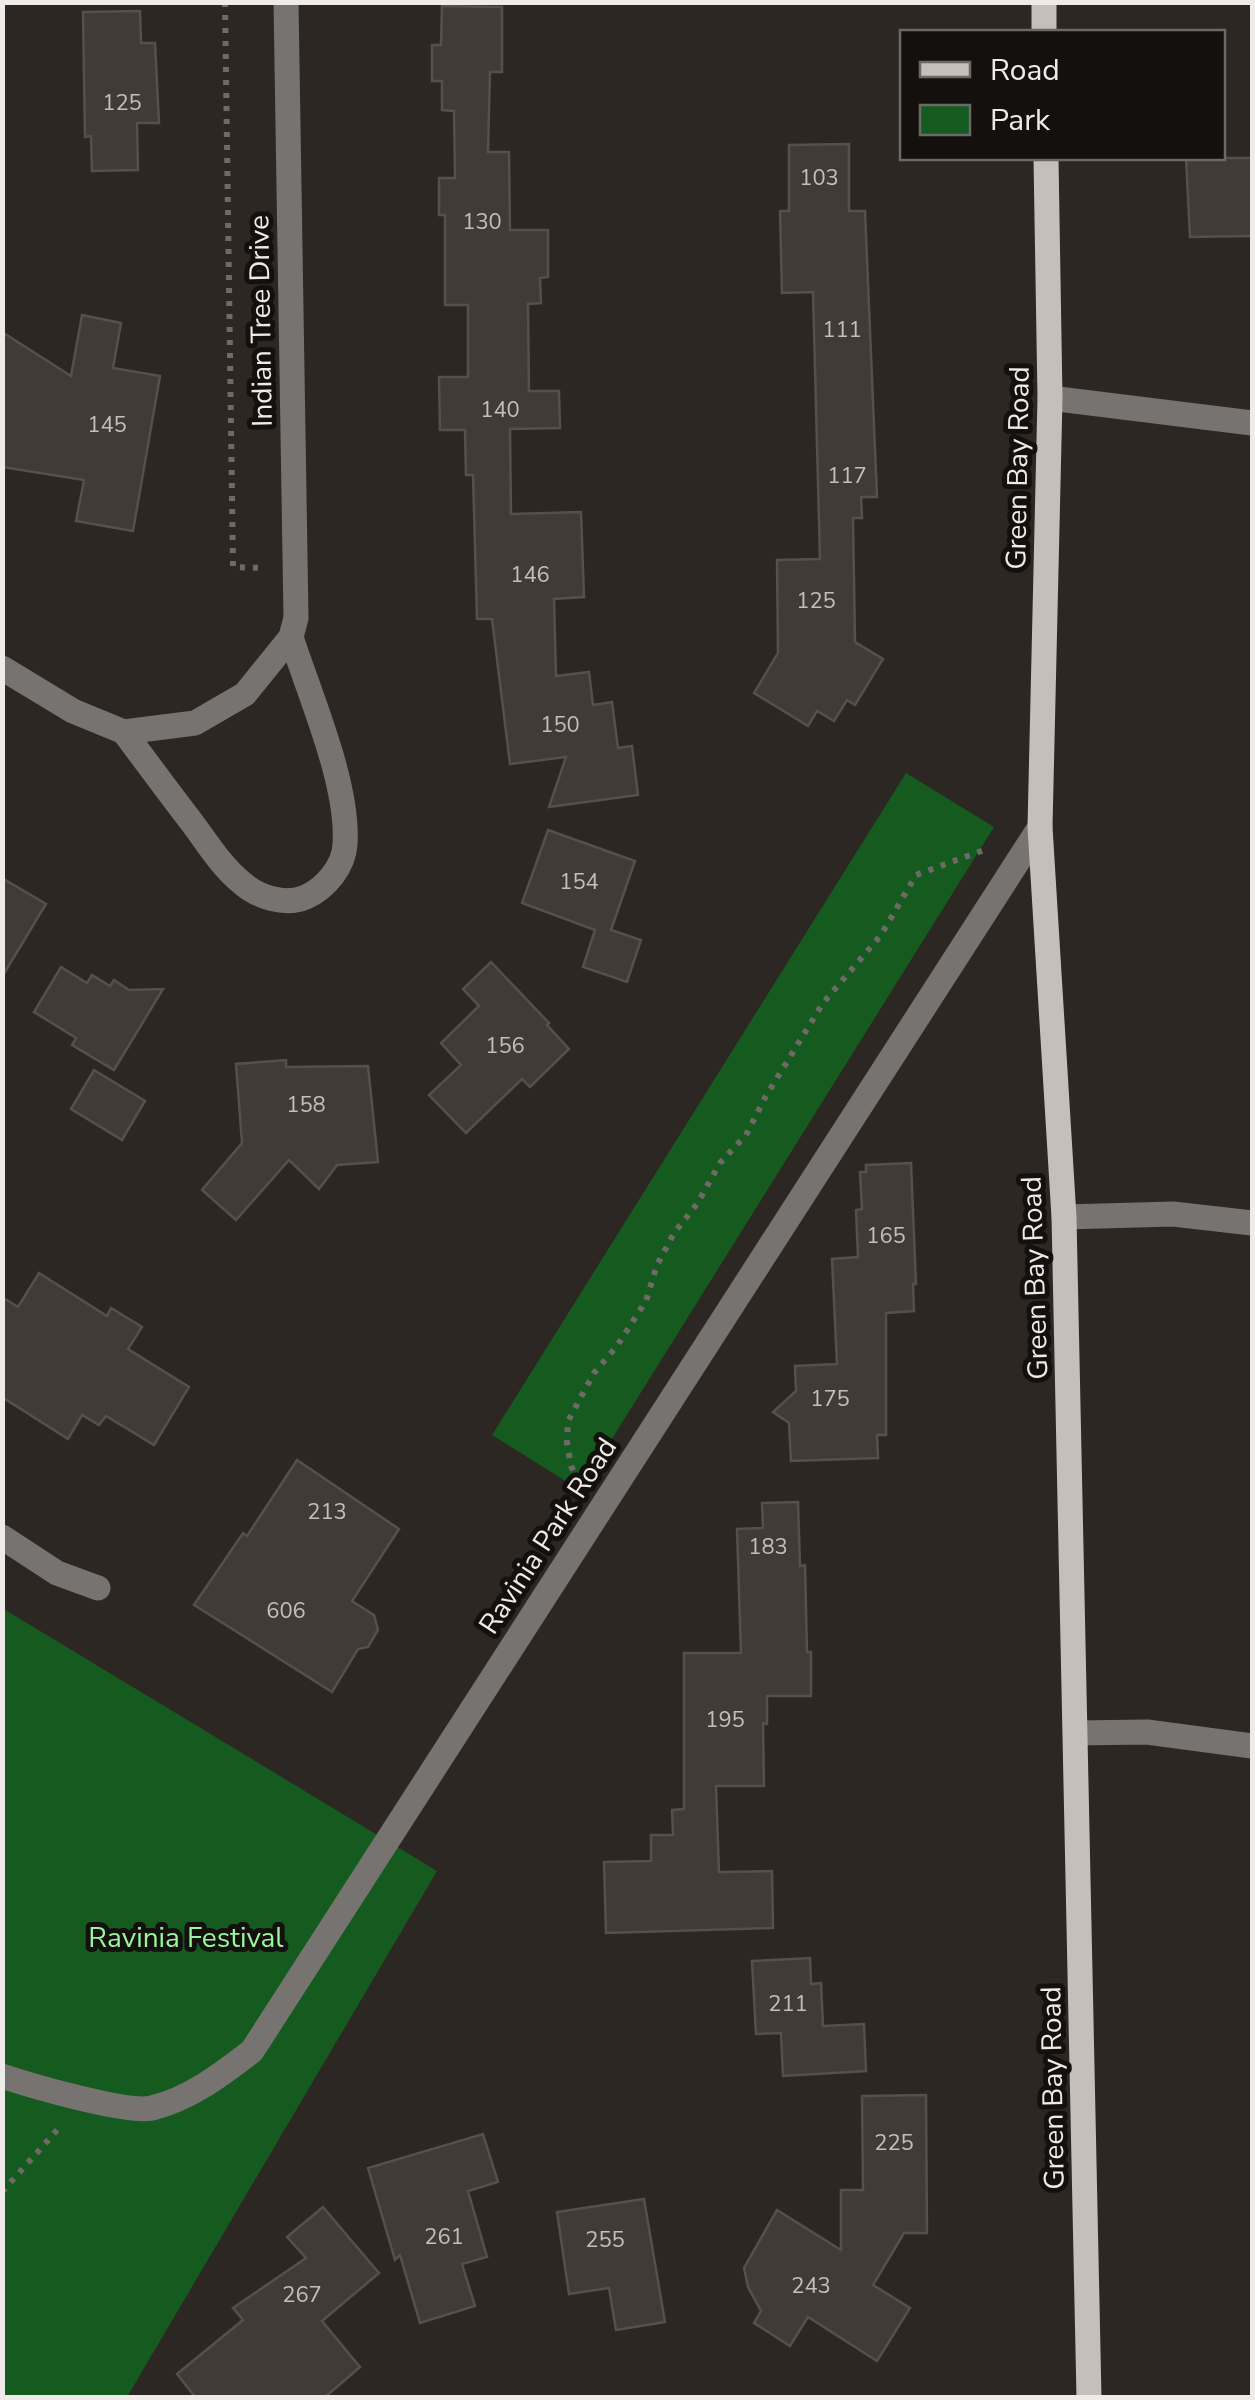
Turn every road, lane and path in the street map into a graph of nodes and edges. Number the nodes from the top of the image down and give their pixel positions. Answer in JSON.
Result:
{"nodes":[{"id":1,"x":225,"y":2,"type":"edge"},
{"id":2,"x":286,"y":2,"type":"edge"},
{"id":3,"x":1044,"y":2,"type":"edge"},
{"id":4,"x":1044,"y":30,"type":"edge"},
{"id":5,"x":1046,"y":160,"type":"edge"},
{"id":6,"x":1050,"y":398,"type":"junction"},
{"id":7,"x":1252,"y":422,"type":"edge"},
{"id":8,"x":295,"y":570,"type":"junction"},
{"id":9,"x":291,"y":637,"type":"junction"},
{"id":10,"x":2,"y":668,"type":"edge"},
{"id":11,"x":124,"y":732,"type":"junction"},
{"id":12,"x":1040,"y":827,"type":"junction"},
{"id":13,"x":998,"y":847,"type":"dead end"},
{"id":14,"x":1064,"y":1217,"type":"junction"},
{"id":15,"x":1252,"y":1222,"type":"edge"},
{"id":16,"x":599,"y":1512,"type":"junction"},
{"id":17,"x":2,"y":1537,"type":"edge"},
{"id":18,"x":98,"y":1588,"type":"dead end"},
{"id":19,"x":1076,"y":1733,"type":"junction"},
{"id":20,"x":1252,"y":1746,"type":"edge"},
{"id":21,"x":2,"y":2076,"type":"edge"},
{"id":22,"x":85,"y":2098,"type":"junction"},
{"id":23,"x":2,"y":2192,"type":"edge"},
{"id":24,"x":1088,"y":2398,"type":"edge"}],
"edges":[{"from":1,"to":8,"type":"path"},
{"from":2,"to":8,"type":"street","name":"Indian Tree Drive"},
{"from":3,"to":4,"type":"main road"},
{"from":5,"to":6,"type":"main road","name":"Green Bay Road"},
{"from":6,"to":7,"type":"street"},
{"from":6,"to":12,"type":"main road","name":"Green Bay Road"},
{"from":8,"to":9,"type":"street","name":"Indian Tree Drive"},
{"from":9,"to":11,"type":"street"},
{"from":9,"to":11,"type":"street","name":"Indian Tree Drive"},
{"from":10,"to":11,"type":"street"},
{"from":12,"to":14,"type":"main road","name":"Green Bay Road"},
{"from":12,"to":16,"type":"street","name":"Ravinia Park Road"},
{"from":13,"to":16,"type":"path"},
{"from":14,"to":15,"type":"street"},
{"from":14,"to":19,"type":"main road","name":"Green Bay Road"},
{"from":16,"to":22,"type":"street","name":"Ravinia Park Road"},
{"from":17,"to":18,"type":"street"},
{"from":19,"to":20,"type":"street"},
{"from":19,"to":24,"type":"main road","name":"Green Bay Road"},
{"from":21,"to":22,"type":"street","name":"Ravinia Park Road"},
{"from":22,"to":23,"type":"path"}]}
